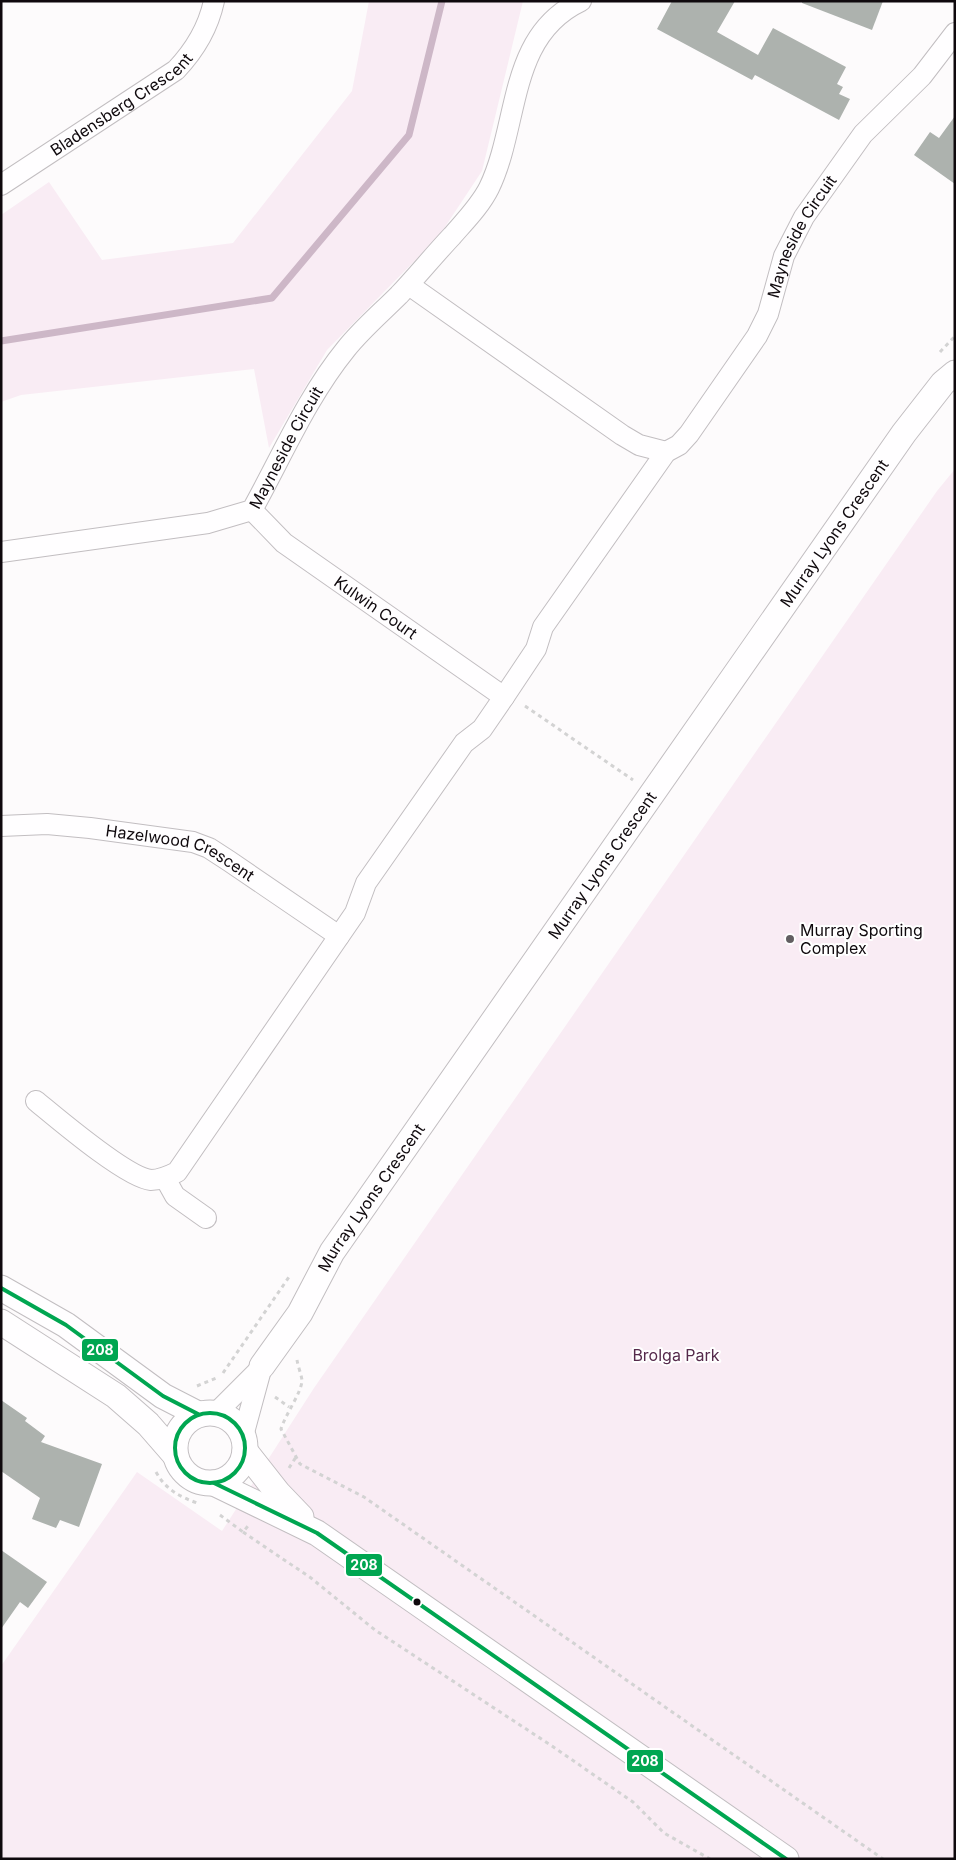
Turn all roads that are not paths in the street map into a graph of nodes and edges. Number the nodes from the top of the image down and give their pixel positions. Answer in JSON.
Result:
{"nodes":[{"id":1,"x":214,"y":1,"type":"edge"},
{"id":2,"x":581,"y":1,"type":"edge"},
{"id":3,"x":955,"y":32,"type":"edge"},
{"id":4,"x":1,"y":185,"type":"edge"},
{"id":5,"x":409,"y":285,"type":"junction"},
{"id":6,"x":955,"y":373,"type":"edge"},
{"id":7,"x":666,"y":452,"type":"junction"},
{"id":8,"x":252,"y":510,"type":"junction"},
{"id":9,"x":1,"y":552,"type":"edge"},
{"id":10,"x":504,"y":697,"type":"junction"},
{"id":11,"x":1,"y":826,"type":"edge"},
{"id":12,"x":339,"y":936,"type":"junction"},
{"id":13,"x":36,"y":1102,"type":"dead end"},
{"id":14,"x":165,"y":1178,"type":"junction"},
{"id":15,"x":206,"y":1218,"type":"dead end"},
{"id":16,"x":1,"y":1288,"type":"edge"},
{"id":17,"x":1,"y":1322,"type":"edge"},
{"id":18,"x":262,"y":1366,"type":"junction"},
{"id":19,"x":207,"y":1414,"type":"junction"},
{"id":20,"x":244,"y":1443,"type":"junction"},
{"id":21,"x":175,"y":1455,"type":"junction"},
{"id":22,"x":214,"y":1483,"type":"junction"},
{"id":23,"x":317,"y":1533,"type":"junction"},
{"id":24,"x":786,"y":1859,"type":"edge"}],
"edges":[{"from":1,"to":4,"type":"street","name":"Bladensberg Crescent"},
{"from":2,"to":5,"type":"street","name":"Mayneside Circuit"},
{"from":3,"to":7,"type":"street","name":"Mayneside Circuit"},
{"from":5,"to":7,"type":"street"},
{"from":5,"to":8,"type":"street","name":"Mayneside Circuit"},
{"from":6,"to":18,"type":"street","name":"Murray Lyons Crescent"},
{"from":7,"to":10,"type":"street","name":"Mayneside Circuit"},
{"from":8,"to":9,"type":"street","name":"Mayneside Circuit"},
{"from":8,"to":10,"type":"street","name":"Kulwin Court"},
{"from":10,"to":12,"type":"street"},
{"from":11,"to":12,"type":"street","name":"Hazelwood Crescent"},
{"from":12,"to":14,"type":"street"},
{"from":13,"to":14,"type":"street"},
{"from":14,"to":15,"type":"street"},
{"from":16,"to":19,"type":"street"},
{"from":17,"to":21,"type":"street"},
{"from":18,"to":19,"type":"street","name":"Murray Lyons Crescent"},
{"from":18,"to":20,"type":"street","name":"Murray Lyons Crescent"},
{"from":19,"to":20,"type":"street"},
{"from":19,"to":21,"type":"street"},
{"from":20,"to":22,"type":"street"},
{"from":20,"to":23,"type":"street"},
{"from":21,"to":22,"type":"street"},
{"from":22,"to":23,"type":"street"},
{"from":23,"to":24,"type":"street"}]}
